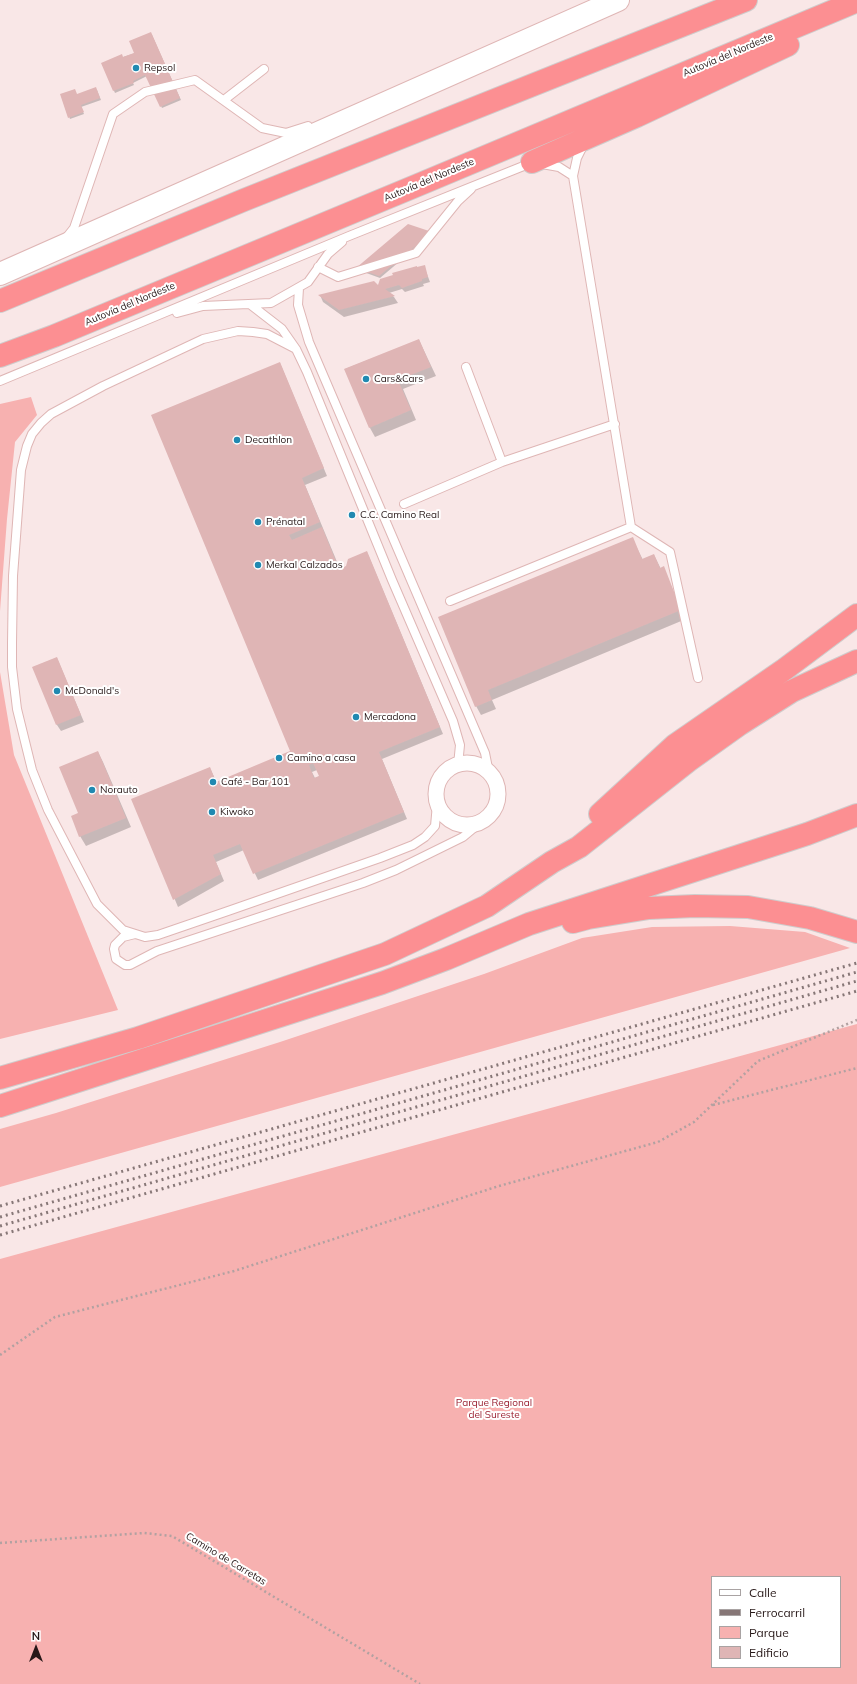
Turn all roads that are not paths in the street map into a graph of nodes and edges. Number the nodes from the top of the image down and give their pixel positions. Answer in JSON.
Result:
{"nodes":[{"id":1,"x":618,"y":0,"type":"edge"},
{"id":2,"x":746,"y":0,"type":"edge"},
{"id":3,"x":857,"y":3,"type":"edge"},
{"id":4,"x":264,"y":69,"type":"dead end"},
{"id":5,"x":403,"y":95,"type":"junction"},
{"id":6,"x":224,"y":100,"type":"junction"},
{"id":7,"x":354,"y":108,"type":"dead end"},
{"id":8,"x":314,"y":124,"type":"dead end"},
{"id":9,"x":587,"y":138,"type":"junction"},
{"id":10,"x":532,"y":162,"type":"junction"},
{"id":11,"x":573,"y":176,"type":"junction"},
{"id":12,"x":475,"y":185,"type":"junction"},
{"id":13,"x":349,"y":236,"type":"junction"},
{"id":14,"x":52,"y":250,"type":"junction"},
{"id":15,"x":318,"y":267,"type":"junction"},
{"id":16,"x":0,"y":274,"type":"edge"},
{"id":17,"x":299,"y":288,"type":"junction"},
{"id":18,"x":0,"y":301,"type":"edge"},
{"id":19,"x":251,"y":306,"type":"junction"},
{"id":20,"x":151,"y":319,"type":"junction"},
{"id":21,"x":296,"y":349,"type":"junction"},
{"id":22,"x":0,"y":356,"type":"edge"},
{"id":23,"x":466,"y":367,"type":"dead end"},
{"id":24,"x":0,"y":381,"type":"edge"},
{"id":25,"x":615,"y":424,"type":"junction"},
{"id":26,"x":502,"y":462,"type":"junction"},
{"id":27,"x":404,"y":504,"type":"dead end"},
{"id":28,"x":631,"y":527,"type":"junction"},
{"id":29,"x":450,"y":601,"type":"dead end"},
{"id":30,"x":857,"y":615,"type":"edge"},
{"id":31,"x":857,"y":661,"type":"edge"},
{"id":32,"x":698,"y":678,"type":"dead end"},
{"id":33,"x":458,"y":765,"type":"junction"},
{"id":34,"x":489,"y":773,"type":"junction"},
{"id":35,"x":437,"y":804,"type":"junction"},
{"id":36,"x":857,"y":815,"type":"edge"},
{"id":37,"x":481,"y":822,"type":"junction"},
{"id":38,"x":552,"y":862,"type":"junction"},
{"id":39,"x":857,"y":932,"type":"edge"},
{"id":40,"x":135,"y":934,"type":"junction"},
{"id":41,"x":446,"y":959,"type":"junction"},
{"id":42,"x":0,"y":1078,"type":"edge"},
{"id":43,"x":0,"y":1106,"type":"edge"}],
"edges":[{"from":1,"to":5,"type":"main road"},
{"from":2,"to":18,"type":"highway"},
{"from":3,"to":9,"type":"highway"},
{"from":3,"to":22,"type":"highway","name":"Autovía del Nordeste"},
{"from":4,"to":6,"type":"lane"},
{"from":5,"to":7,"type":"lane"},
{"from":5,"to":14,"type":"main road"},
{"from":6,"to":8,"type":"lane"},
{"from":6,"to":14,"type":"lane"},
{"from":9,"to":10,"type":"highway"},
{"from":9,"to":11,"type":"lane"},
{"from":10,"to":11,"type":"lane"},
{"from":10,"to":12,"type":"lane"},
{"from":11,"to":25,"type":"lane"},
{"from":12,"to":13,"type":"lane"},
{"from":12,"to":15,"type":"lane"},
{"from":13,"to":15,"type":"lane"},
{"from":13,"to":20,"type":"lane"},
{"from":14,"to":16,"type":"main road"},
{"from":15,"to":17,"type":"lane"},
{"from":17,"to":19,"type":"lane"},
{"from":17,"to":34,"type":"lane"},
{"from":19,"to":20,"type":"lane"},
{"from":19,"to":21,"type":"lane"},
{"from":20,"to":24,"type":"lane"},
{"from":21,"to":33,"type":"lane"},
{"from":21,"to":40,"type":"lane"},
{"from":23,"to":26,"type":"lane"},
{"from":25,"to":26,"type":"lane"},
{"from":25,"to":28,"type":"lane"},
{"from":26,"to":27,"type":"lane"},
{"from":28,"to":29,"type":"lane"},
{"from":28,"to":32,"type":"lane"},
{"from":30,"to":38,"type":"highway"},
{"from":31,"to":38,"type":"highway"},
{"from":33,"to":34,"type":"street"},
{"from":33,"to":35,"type":"street"},
{"from":34,"to":37,"type":"street"},
{"from":35,"to":37,"type":"street"},
{"from":35,"to":40,"type":"lane"},
{"from":36,"to":41,"type":"highway"},
{"from":37,"to":40,"type":"lane"},
{"from":38,"to":42,"type":"highway"},
{"from":39,"to":41,"type":"highway"},
{"from":41,"to":43,"type":"highway"}]}
